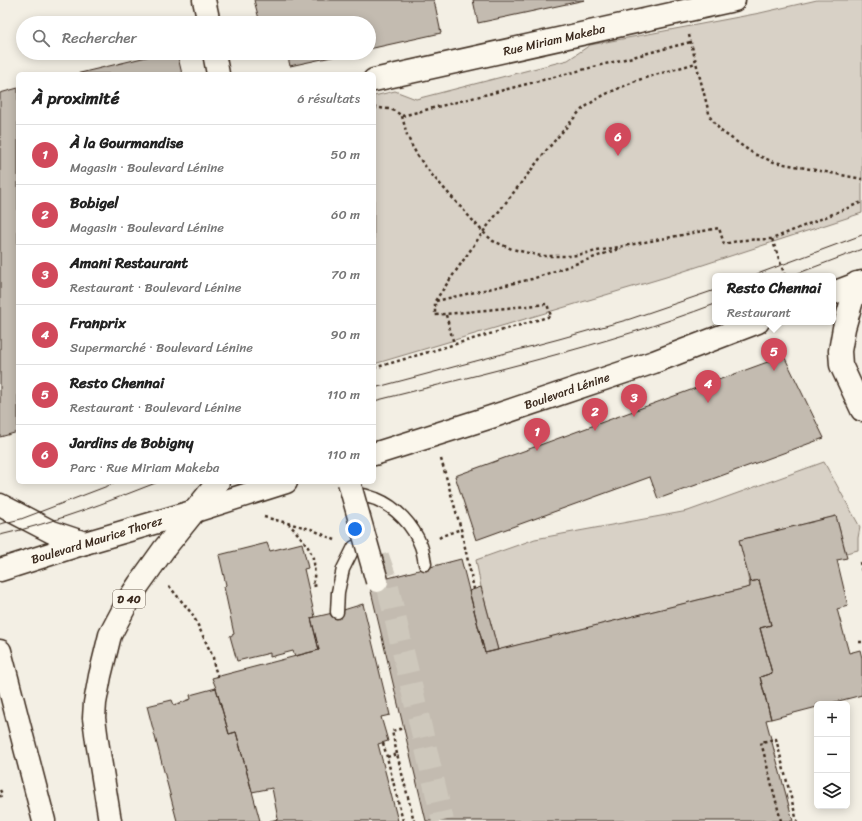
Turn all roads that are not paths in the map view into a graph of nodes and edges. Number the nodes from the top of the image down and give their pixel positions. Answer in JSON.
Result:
{"nodes":[{"id":1,"x":204,"y":0,"type":"edge"},
{"id":2,"x":734,"y":0,"type":"edge"},
{"id":3,"x":681,"y":6,"type":"edge"},
{"id":4,"x":207,"y":16,"type":"edge"},
{"id":5,"x":215,"y":60,"type":"edge"},
{"id":6,"x":218,"y":72,"type":"edge"},
{"id":7,"x":376,"y":80,"type":"edge"},
{"id":8,"x":860,"y":282,"type":"edge"},
{"id":9,"x":836,"y":292,"type":"edge"},
{"id":10,"x":750,"y":325,"type":"edge"},
{"id":11,"x":862,"y":410,"type":"edge"},
{"id":12,"x":376,"y":453,"type":"edge"},
{"id":13,"x":216,"y":484,"type":"edge"},
{"id":14,"x":280,"y":484,"type":"edge"},
{"id":15,"x":354,"y":488,"type":"edge"},
{"id":16,"x":0,"y":505,"type":"edge"},
{"id":17,"x":194,"y":511,"type":"junction"},
{"id":18,"x":85,"y":543,"type":"junction"},
{"id":19,"x":352,"y":550,"type":"road end"},
{"id":20,"x":425,"y":564,"type":"dead end"},
{"id":21,"x":0,"y":570,"type":"edge"},
{"id":22,"x":377,"y":581,"type":"dead end"},
{"id":23,"x":337,"y":612,"type":"dead end"},
{"id":24,"x":0,"y":651,"type":"edge"},
{"id":25,"x":0,"y":692,"type":"edge"},
{"id":26,"x":14,"y":708,"type":"junction"},
{"id":27,"x":44,"y":821,"type":"edge"},
{"id":28,"x":110,"y":821,"type":"edge"}],
"edges":[{"from":1,"to":4,"type":"street"},
{"from":2,"to":3,"type":"street","name":"Rue Miriam Makeba"},
{"from":3,"to":7,"type":"street","name":"Rue Miriam Makeba"},
{"from":5,"to":6,"type":"street"},
{"from":8,"to":9,"type":"street"},
{"from":8,"to":11,"type":"street"},
{"from":10,"to":12,"type":"street","name":"Boulevard Lénine"},
{"from":13,"to":17,"type":"street"},
{"from":14,"to":17,"type":"street"},
{"from":15,"to":20,"type":"lane"},
{"from":15,"to":22,"type":"street","bridge":true},
{"from":16,"to":18,"type":"street"},
{"from":17,"to":18,"type":"street","name":"Boulevard Maurice Thorez"},
{"from":17,"to":28,"type":"street","number":"D 40"},
{"from":18,"to":21,"type":"street","name":"Boulevard Maurice Thorez"},
{"from":19,"to":23,"type":"lane"},
{"from":24,"to":26,"type":"street"},
{"from":25,"to":26,"type":"street"},
{"from":26,"to":27,"type":"street"}]}
